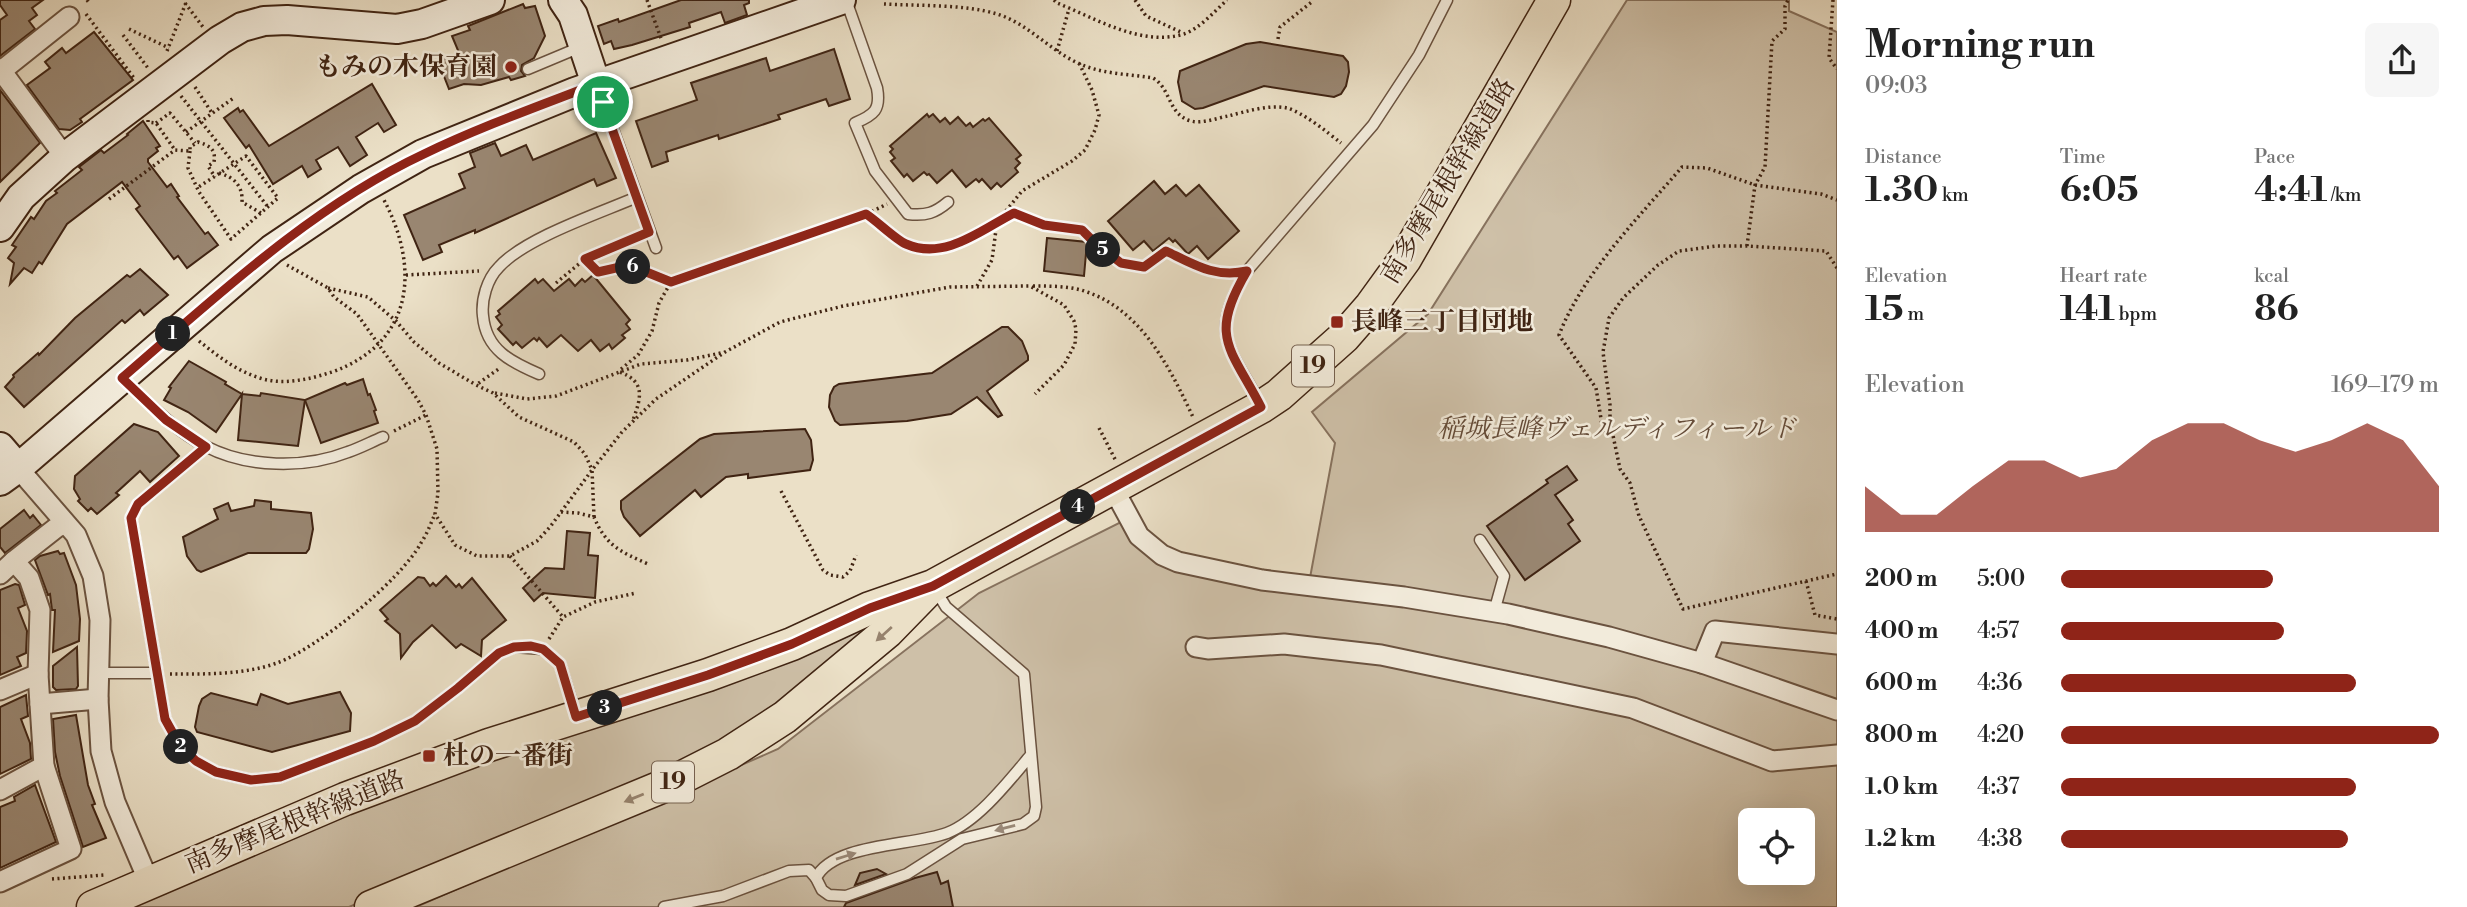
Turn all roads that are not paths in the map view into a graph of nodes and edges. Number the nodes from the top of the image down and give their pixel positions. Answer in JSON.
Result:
{"nodes":[{"id":1,"x":490,"y":0,"type":"edge"},
{"id":2,"x":564,"y":0,"type":"edge"},
{"id":3,"x":843,"y":0,"type":"edge"},
{"id":4,"x":1447,"y":0,"type":"edge"},
{"id":5,"x":1553,"y":0,"type":"edge"},
{"id":6,"x":77,"y":15,"type":"road end"},
{"id":7,"x":583,"y":46,"type":"junction"},
{"id":8,"x":528,"y":69,"type":"dead end"},
{"id":9,"x":0,"y":70,"type":"edge"},
{"id":10,"x":596,"y":84,"type":"junction"},
{"id":11,"x":65,"y":157,"type":"junction"},
{"id":12,"x":637,"y":197,"type":"junction"},
{"id":13,"x":948,"y":202,"type":"dead end"},
{"id":14,"x":0,"y":227,"type":"edge"},
{"id":15,"x":656,"y":248,"type":"dead end"},
{"id":16,"x":539,"y":374,"type":"dead end"},
{"id":17,"x":122,"y":378,"type":"junction"},
{"id":18,"x":1261,"y":407,"type":"junction"},
{"id":19,"x":383,"y":437,"type":"road end"},
{"id":20,"x":0,"y":447,"type":"edge"},
{"id":21,"x":206,"y":447,"type":"junction"},
{"id":22,"x":9,"y":475,"type":"edge"},
{"id":23,"x":1113,"y":477,"type":"junction"},
{"id":24,"x":65,"y":523,"type":"junction"},
{"id":25,"x":1480,"y":540,"type":"dead end"},
{"id":26,"x":7,"y":568,"type":"edge"},
{"id":27,"x":933,"y":586,"type":"junction"},
{"id":28,"x":1494,"y":612,"type":"junction"},
{"id":29,"x":1837,"y":644,"type":"edge"},
{"id":30,"x":1196,"y":647,"type":"dead end"},
{"id":31,"x":1702,"y":663,"type":"junction"},
{"id":32,"x":100,"y":673,"type":"junction"},
{"id":33,"x":156,"y":673,"type":"junction"},
{"id":34,"x":38,"y":674,"type":"junction"},
{"id":35,"x":0,"y":690,"type":"edge"},
{"id":36,"x":98,"y":699,"type":"junction"},
{"id":37,"x":40,"y":704,"type":"junction"},
{"id":38,"x":1837,"y":710,"type":"edge"},
{"id":39,"x":576,"y":717,"type":"junction"},
{"id":40,"x":1837,"y":755,"type":"edge"},
{"id":41,"x":1030,"y":756,"type":"junction"},
{"id":42,"x":44,"y":766,"type":"junction"},
{"id":43,"x":0,"y":790,"type":"edge"},
{"id":44,"x":816,"y":878,"type":"junction"},
{"id":45,"x":0,"y":882,"type":"edge"},
{"id":46,"x":149,"y":882,"type":"junction"},
{"id":47,"x":93,"y":907,"type":"edge"},
{"id":48,"x":371,"y":907,"type":"edge"},
{"id":49,"x":664,"y":907,"type":"edge"}],
"edges":[{"from":1,"to":11,"type":"street"},
{"from":2,"to":7,"type":"street"},
{"from":3,"to":10,"type":"street"},
{"from":3,"to":13,"type":"lane"},
{"from":4,"to":18,"type":"lane"},
{"from":5,"to":18,"type":"main road","name":"南多摩尾根幹線道路","number":"19"},
{"from":6,"to":9,"type":"street"},
{"from":7,"to":8,"type":"lane"},
{"from":7,"to":10,"type":"street"},
{"from":9,"to":11,"type":"street"},
{"from":10,"to":12,"type":"lane"},
{"from":10,"to":17,"type":"street"},
{"from":11,"to":14,"type":"street"},
{"from":12,"to":15,"type":"lane"},
{"from":12,"to":16,"type":"lane"},
{"from":17,"to":21,"type":"lane"},
{"from":17,"to":22,"type":"street"},
{"from":18,"to":23,"type":"main road","name":"南多摩尾根幹線道路","number":"19"},
{"from":19,"to":21,"type":"lane"},
{"from":20,"to":22,"type":"street"},
{"from":21,"to":33,"type":"lane"},
{"from":22,"to":24,"type":"street"},
{"from":23,"to":27,"type":"main road","name":"南多摩尾根幹線道路","number":"19"},
{"from":23,"to":28,"type":"street"},
{"from":24,"to":26,"type":"street"},
{"from":24,"to":32,"type":"street"},
{"from":25,"to":28,"type":"lane"},
{"from":26,"to":34,"type":"street"},
{"from":27,"to":39,"type":"main road","name":"南多摩尾根幹線道路","number":"19"},
{"from":27,"to":41,"type":"lane"},
{"from":27,"to":48,"type":"main road","name":"南多摩尾根幹線道路","number":"19","one_way":true},
{"from":28,"to":31,"type":"street"},
{"from":29,"to":31,"type":"street"},
{"from":30,"to":40,"type":"street"},
{"from":31,"to":38,"type":"street"},
{"from":32,"to":33,"type":"lane"},
{"from":32,"to":36,"type":"street"},
{"from":33,"to":39,"type":"lane"},
{"from":34,"to":35,"type":"street"},
{"from":34,"to":37,"type":"street"},
{"from":36,"to":37,"type":"street"},
{"from":36,"to":46,"type":"street"},
{"from":37,"to":42,"type":"street"},
{"from":39,"to":46,"type":"main road","name":"南多摩尾根幹線道路","number":"19"},
{"from":44,"to":41,"type":"lane","one_way":true},
{"from":41,"to":44,"type":"lane","one_way":true},
{"from":42,"to":43,"type":"street"},
{"from":42,"to":45,"type":"street"},
{"from":44,"to":49,"type":"lane"},
{"from":46,"to":47,"type":"main road","name":"南多摩尾根幹線道路","number":"19"}]}
